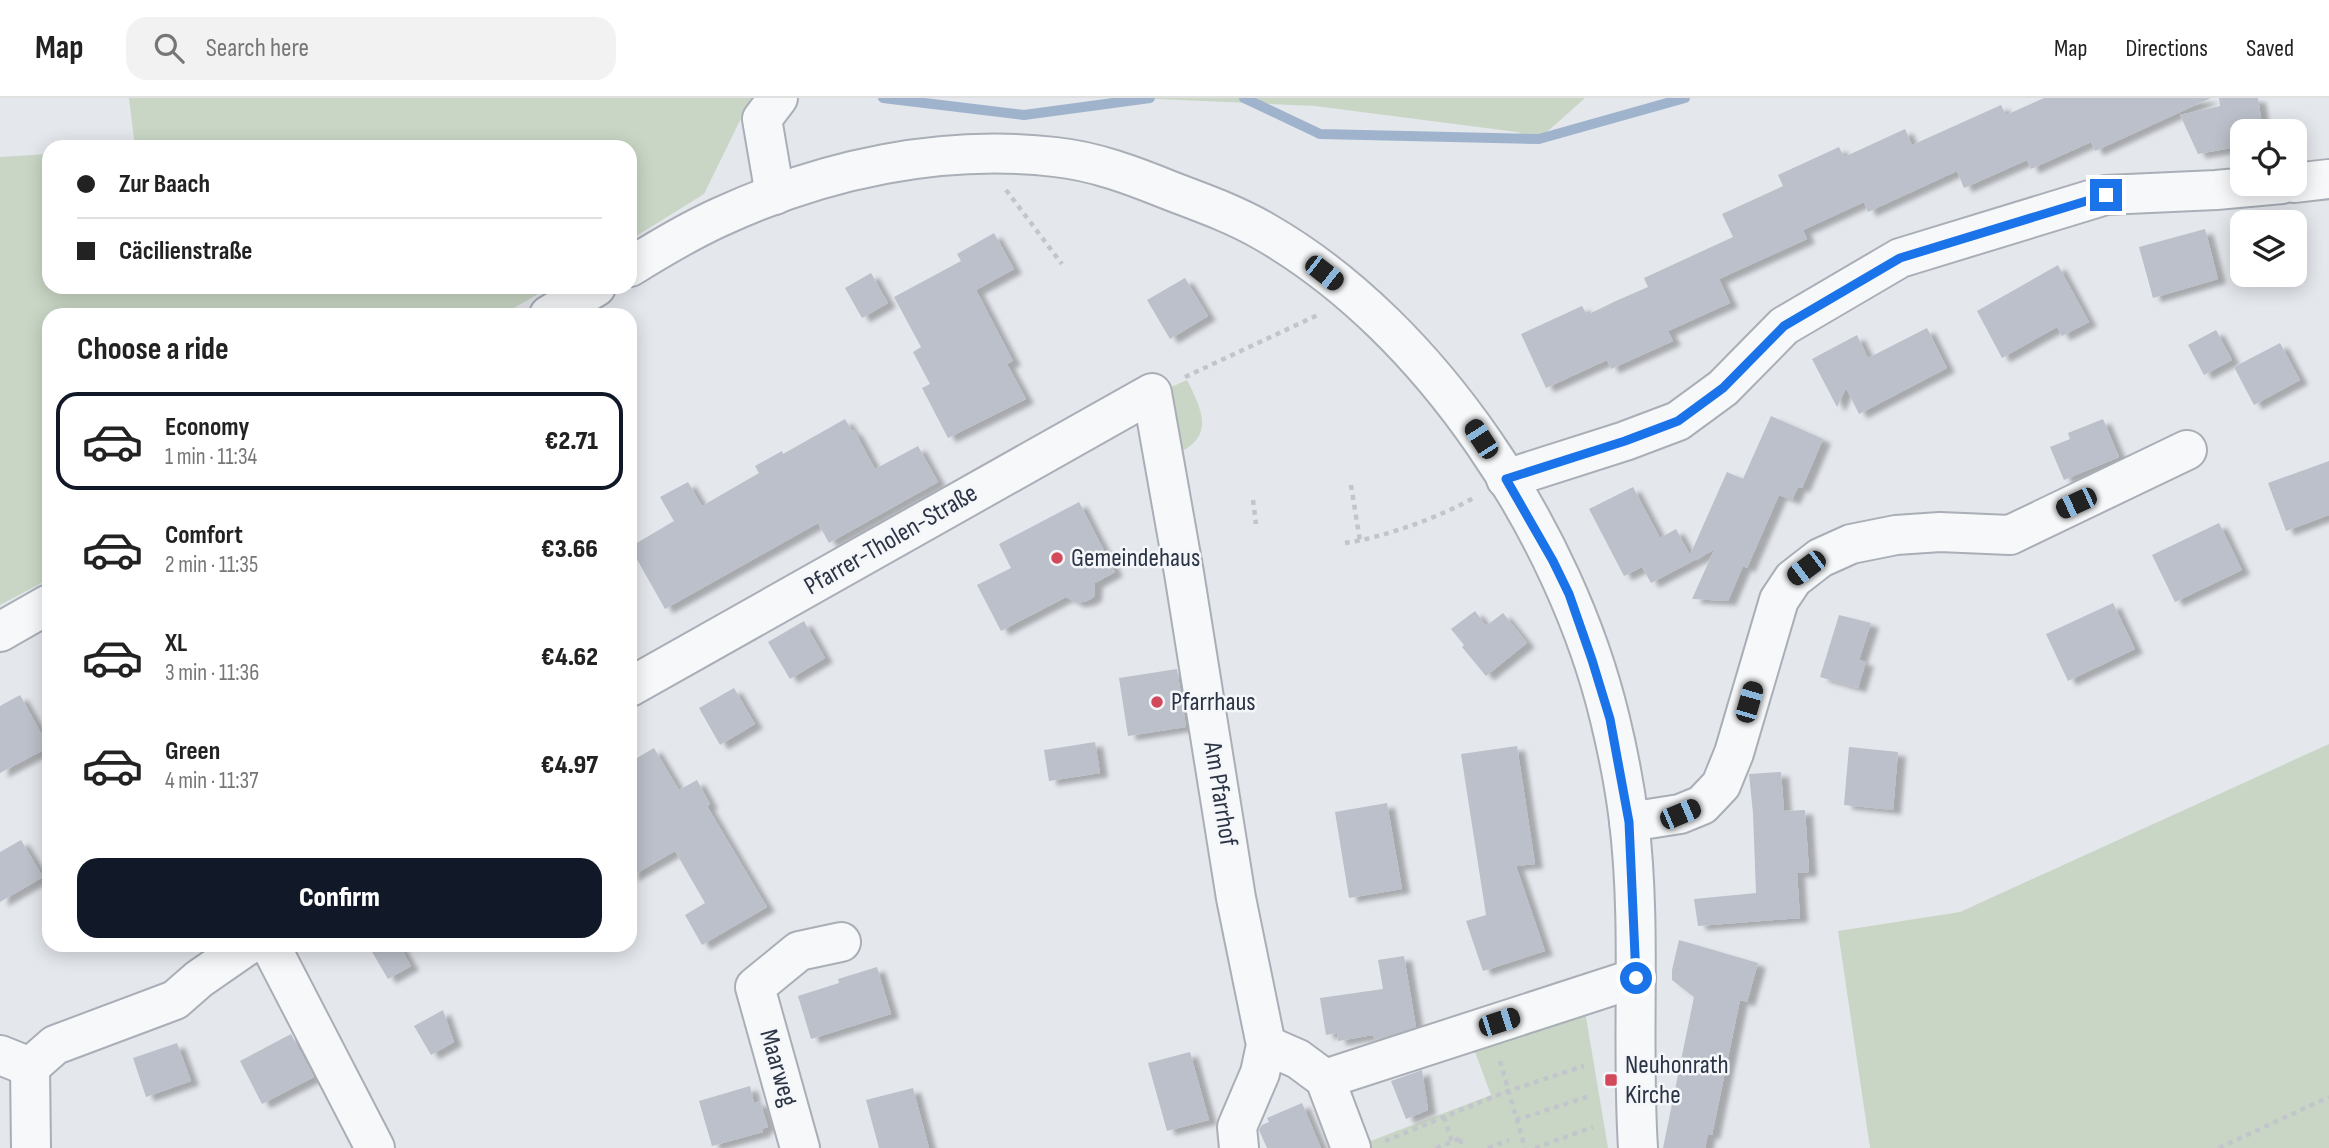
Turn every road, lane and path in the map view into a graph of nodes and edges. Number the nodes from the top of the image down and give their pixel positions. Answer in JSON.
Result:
{"nodes":[{"id":1,"x":778,"y":98,"type":"edge"},
{"id":2,"x":979,"y":155,"type":"junction"},
{"id":3,"x":2329,"y":179,"type":"edge"},
{"id":4,"x":2307,"y":182,"type":"edge"},
{"id":5,"x":2230,"y":189,"type":"edge"},
{"id":6,"x":775,"y":195,"type":"junction"},
{"id":7,"x":637,"y":263,"type":"edge"},
{"id":8,"x":1062,"y":264,"type":"dead end"},
{"id":9,"x":584,"y":294,"type":"edge"},
{"id":10,"x":1356,"y":298,"type":"junction"},
{"id":11,"x":561,"y":308,"type":"edge"},
{"id":12,"x":1152,"y":393,"type":"junction"},
{"id":13,"x":2187,"y":450,"type":"dead end"},
{"id":14,"x":1506,"y":479,"type":"junction"},
{"id":15,"x":1351,"y":485,"type":"dead end"},
{"id":16,"x":1253,"y":500,"type":"dead end"},
{"id":17,"x":1256,"y":524,"type":"dead end"},
{"id":18,"x":1360,"y":541,"type":"junction"},
{"id":19,"x":1345,"y":543,"type":"dead end"},
{"id":20,"x":42,"y":608,"type":"edge"},
{"id":21,"x":0,"y":632,"type":"edge"},
{"id":22,"x":637,"y":683,"type":"edge"},
{"id":23,"x":1629,"y":822,"type":"junction"},
{"id":24,"x":841,"y":942,"type":"dead end"},
{"id":25,"x":238,"y":952,"type":"edge"},
{"id":26,"x":275,"y":952,"type":"edge"},
{"id":27,"x":1636,"y":978,"type":"junction"},
{"id":28,"x":1266,"y":1045,"type":"junction"},
{"id":29,"x":1513,"y":1056,"type":"dead end"},
{"id":30,"x":15,"y":1061,"type":"edge"},
{"id":31,"x":1584,"y":1066,"type":"dead end"},
{"id":32,"x":1325,"y":1079,"type":"junction"},
{"id":33,"x":1508,"y":1091,"type":"junction"},
{"id":34,"x":1590,"y":1096,"type":"dead end"},
{"id":35,"x":2329,"y":1097,"type":"edge"},
{"id":36,"x":1444,"y":1117,"type":"junction"},
{"id":37,"x":1516,"y":1120,"type":"junction"},
{"id":38,"x":1592,"y":1127,"type":"dead end"},
{"id":39,"x":1510,"y":1140,"type":"dead end"},
{"id":40,"x":1452,"y":1142,"type":"junction"},
{"id":41,"x":1366,"y":1145,"type":"edge"},
{"id":42,"x":31,"y":1148,"type":"edge"},
{"id":43,"x":375,"y":1148,"type":"edge"},
{"id":44,"x":800,"y":1148,"type":"edge"},
{"id":45,"x":1239,"y":1148,"type":"edge"},
{"id":46,"x":1436,"y":1148,"type":"edge"},
{"id":47,"x":1463,"y":1148,"type":"edge"},
{"id":48,"x":1488,"y":1148,"type":"edge"},
{"id":49,"x":1525,"y":1148,"type":"edge"},
{"id":50,"x":1535,"y":1148,"type":"edge"},
{"id":51,"x":1639,"y":1148,"type":"edge"},
{"id":52,"x":2219,"y":1148,"type":"edge"}],
"edges":[{"from":1,"to":6,"type":"street"},
{"from":2,"to":6,"type":"street"},
{"from":2,"to":8,"type":"path"},
{"from":2,"to":10,"type":"street"},
{"from":3,"to":4,"type":"street"},
{"from":5,"to":14,"type":"street"},
{"from":6,"to":7,"type":"street"},
{"from":9,"to":11,"type":"street"},
{"from":10,"to":12,"type":"path"},
{"from":10,"to":14,"type":"street"},
{"from":12,"to":22,"type":"street","name":"Pfarrer-Tholen-Straße"},
{"from":12,"to":28,"type":"street","name":"Am Pfarrhof"},
{"from":13,"to":23,"type":"street"},
{"from":14,"to":18,"type":"path"},
{"from":14,"to":23,"type":"street"},
{"from":15,"to":18,"type":"path"},
{"from":16,"to":17,"type":"path"},
{"from":18,"to":19,"type":"path"},
{"from":20,"to":21,"type":"street"},
{"from":23,"to":27,"type":"street"},
{"from":24,"to":44,"type":"street","name":"Maarweg"},
{"from":25,"to":30,"type":"street"},
{"from":26,"to":43,"type":"street"},
{"from":27,"to":32,"type":"street"},
{"from":27,"to":51,"type":"street"},
{"from":28,"to":32,"type":"street"},
{"from":28,"to":45,"type":"street"},
{"from":29,"to":33,"type":"path"},
{"from":30,"to":42,"type":"street"},
{"from":31,"to":33,"type":"path"},
{"from":32,"to":41,"type":"street"},
{"from":33,"to":36,"type":"path"},
{"from":33,"to":37,"type":"path"},
{"from":34,"to":37,"type":"path"},
{"from":35,"to":52,"type":"path"},
{"from":36,"to":40,"type":"path"},
{"from":36,"to":41,"type":"path"},
{"from":37,"to":49,"type":"path"},
{"from":38,"to":50,"type":"path"},
{"from":39,"to":48,"type":"path"},
{"from":40,"to":46,"type":"path"},
{"from":40,"to":47,"type":"path"}]}
